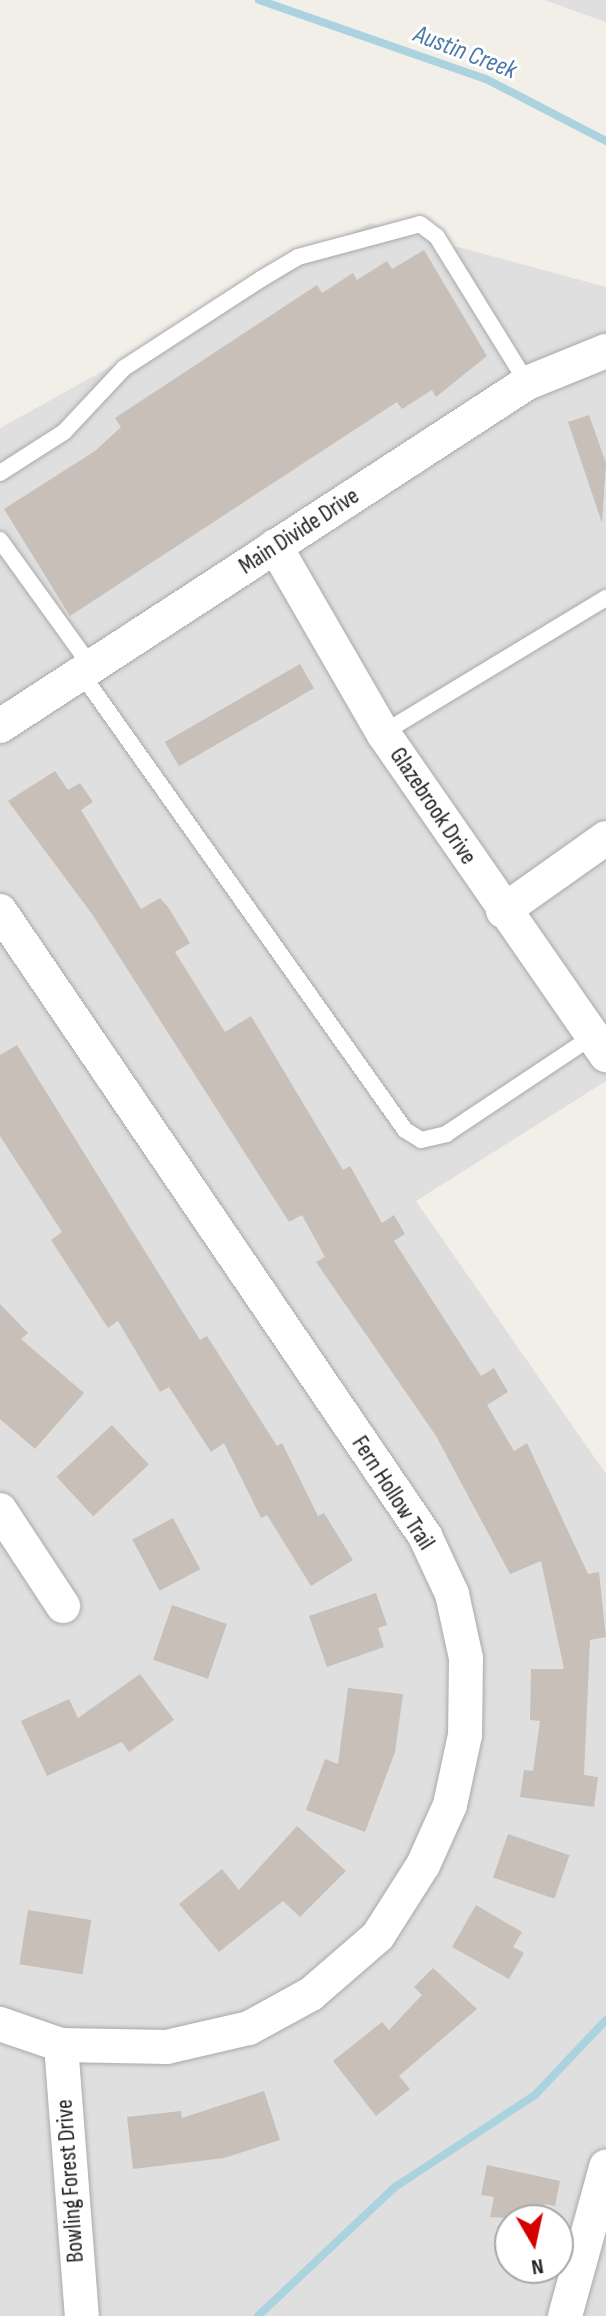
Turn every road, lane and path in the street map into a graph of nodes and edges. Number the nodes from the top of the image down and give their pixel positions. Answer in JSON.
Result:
{"nodes":[{"id":1,"x":606,"y":351,"type":"edge"},
{"id":2,"x":527,"y":383,"type":"junction"},
{"id":3,"x":0,"y":473,"type":"edge"},
{"id":4,"x":0,"y":540,"type":"edge"},
{"id":5,"x":275,"y":546,"type":"junction"},
{"id":6,"x":606,"y":598,"type":"edge"},
{"id":7,"x":86,"y":670,"type":"junction"},
{"id":8,"x":0,"y":726,"type":"edge"},
{"id":9,"x":383,"y":733,"type":"junction"},
{"id":10,"x":606,"y":838,"type":"edge"},
{"id":11,"x":0,"y":911,"type":"edge"},
{"id":12,"x":503,"y":911,"type":"junction"},
{"id":13,"x":599,"y":1046,"type":"edge"},
{"id":14,"x":0,"y":1510,"type":"edge"},
{"id":15,"x":63,"y":1606,"type":"dead end"},
{"id":16,"x":0,"y":2024,"type":"edge"},
{"id":17,"x":61,"y":2045,"type":"junction"},
{"id":18,"x":606,"y":2167,"type":"edge"},
{"id":19,"x":82,"y":2316,"type":"edge"},
{"id":20,"x":565,"y":2316,"type":"edge"}],
"edges":[{"from":1,"to":2,"type":"street","name":"Main Divide Drive"},
{"from":2,"to":3,"type":"lane"},
{"from":2,"to":5,"type":"street","name":"Main Divide Drive"},
{"from":4,"to":7,"type":"lane"},
{"from":5,"to":7,"type":"street","name":"Main Divide Drive"},
{"from":5,"to":9,"type":"street","name":"Glazebrook Drive"},
{"from":6,"to":9,"type":"lane"},
{"from":7,"to":8,"type":"street","name":"Main Divide Drive"},
{"from":7,"to":13,"type":"lane"},
{"from":9,"to":12,"type":"street","name":"Glazebrook Drive"},
{"from":10,"to":12,"type":"street"},
{"from":11,"to":17,"type":"street","name":"Fern Hollow Trail"},
{"from":12,"to":13,"type":"street","name":"Glazebrook Drive"},
{"from":14,"to":15,"type":"street"},
{"from":16,"to":17,"type":"street","name":"Fern Hollow Trail"},
{"from":17,"to":19,"type":"street","name":"Bowling Forest Drive"},
{"from":18,"to":20,"type":"street"}]}
